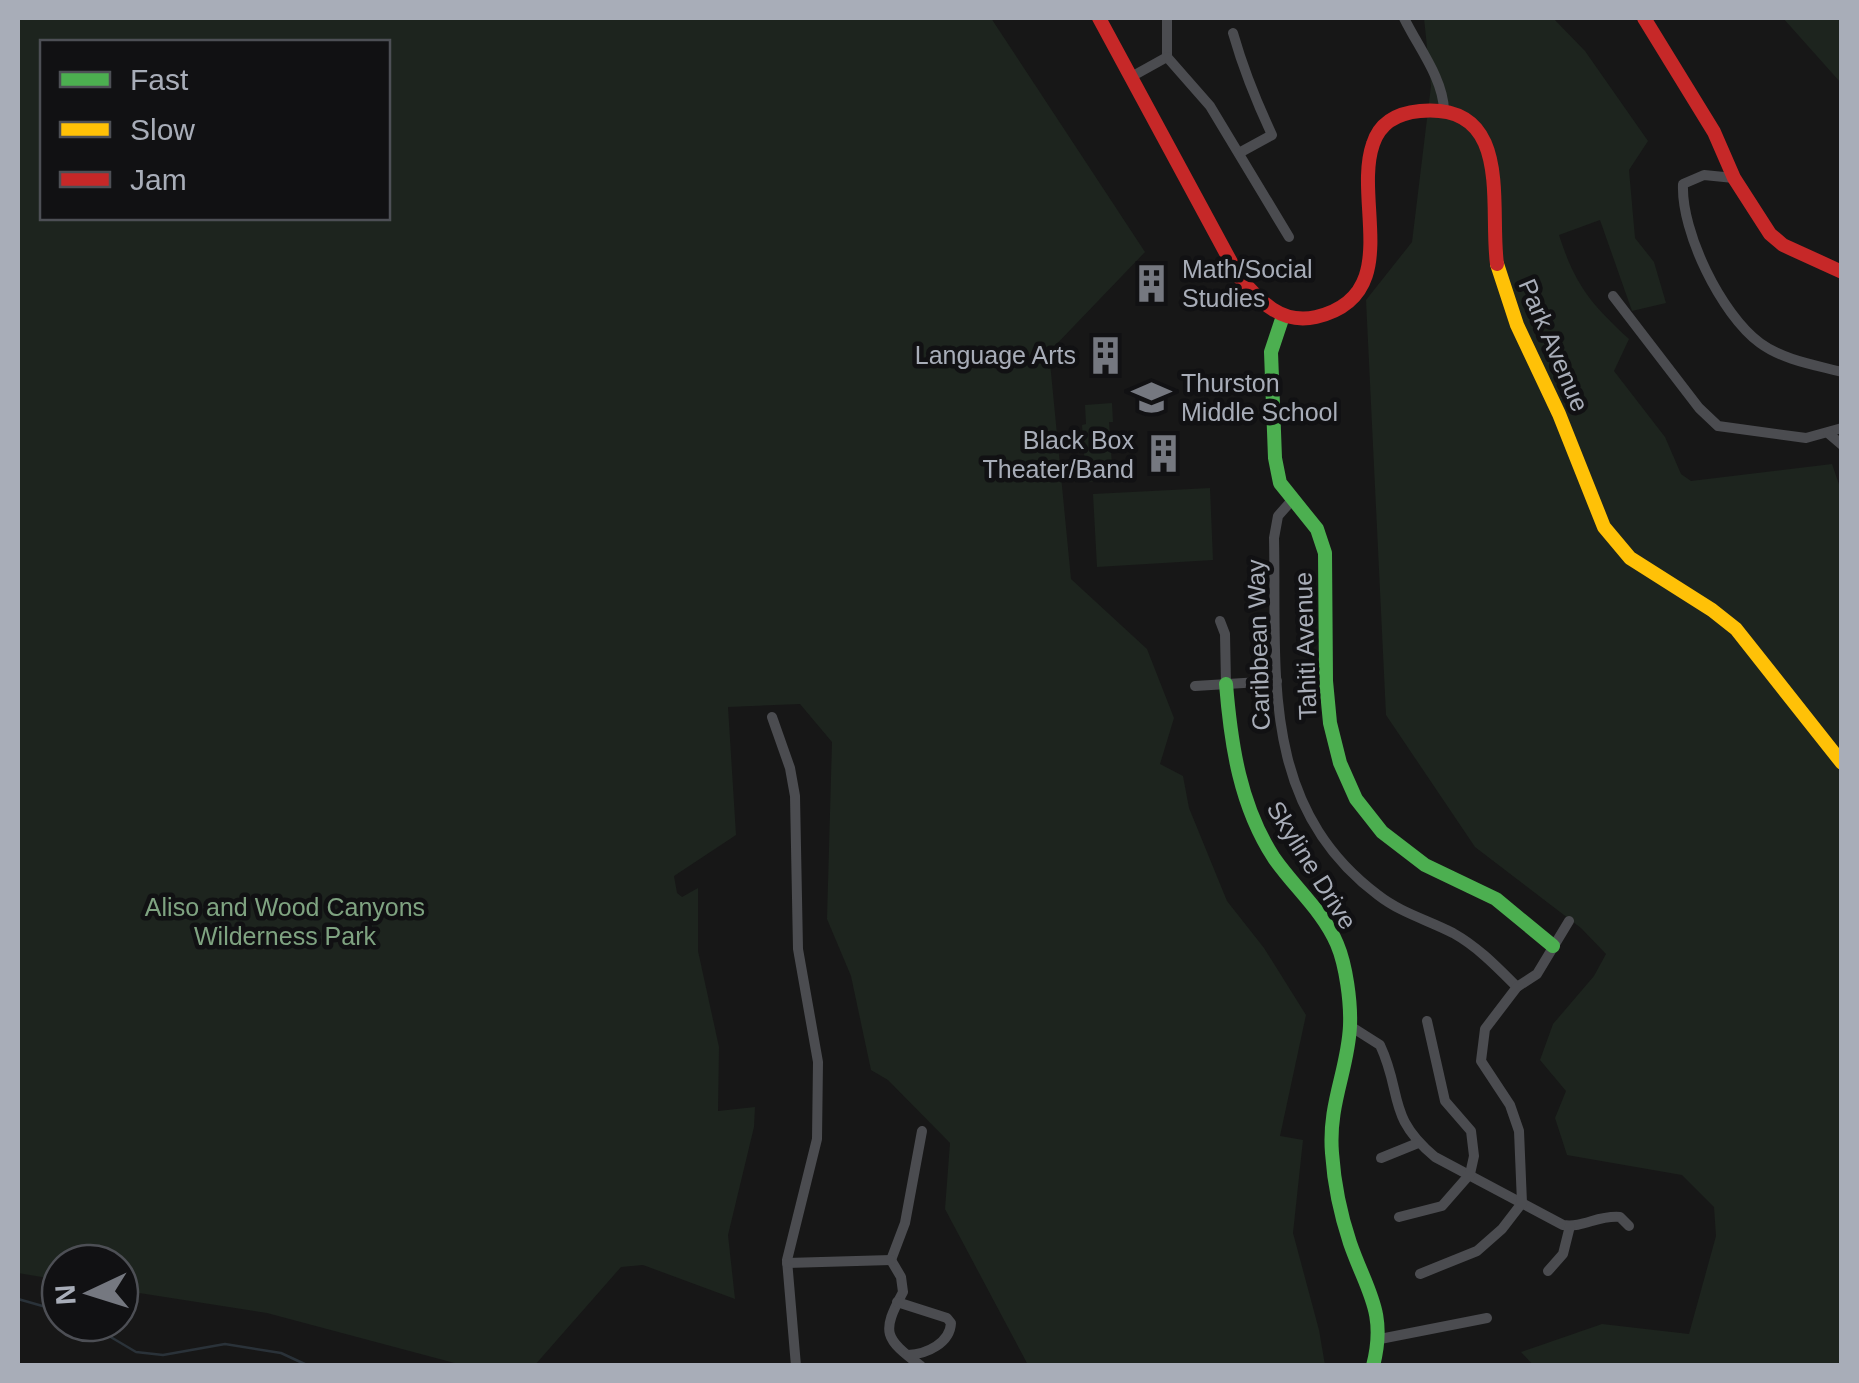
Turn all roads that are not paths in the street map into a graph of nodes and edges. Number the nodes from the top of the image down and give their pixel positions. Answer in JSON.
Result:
{"nodes":[{"id":1,"x":1099,"y":18,"type":"edge"},
{"id":2,"x":1167,"y":18,"type":"edge"},
{"id":3,"x":1404,"y":18,"type":"edge"},
{"id":4,"x":1644,"y":18,"type":"edge"},
{"id":5,"x":1233,"y":34,"type":"dead end"},
{"id":6,"x":1167,"y":56,"type":"junction"},
{"id":7,"x":1132,"y":77,"type":"junction"},
{"id":8,"x":1444,"y":110,"type":"junction"},
{"id":9,"x":1239,"y":154,"type":"junction"},
{"id":10,"x":1734,"y":178,"type":"junction"},
{"id":11,"x":1289,"y":237,"type":"dead end"},
{"id":12,"x":1842,"y":272,"type":"edge"},
{"id":13,"x":1613,"y":296,"type":"dead end"},
{"id":14,"x":1283,"y":316,"type":"junction"},
{"id":15,"x":1842,"y":372,"type":"edge"},
{"id":16,"x":1842,"y":428,"type":"edge"},
{"id":17,"x":1828,"y":433,"type":"junction"},
{"id":18,"x":1842,"y":445,"type":"edge"},
{"id":19,"x":1293,"y":499,"type":"junction"},
{"id":20,"x":1220,"y":621,"type":"dead end"},
{"id":21,"x":1277,"y":681,"type":"junction"},
{"id":22,"x":1226,"y":684,"type":"junction"},
{"id":23,"x":1194,"y":686,"type":"dead end"},
{"id":24,"x":772,"y":717,"type":"dead end"},
{"id":25,"x":1842,"y":763,"type":"edge"},
{"id":26,"x":1569,"y":921,"type":"dead end"},
{"id":27,"x":1553,"y":946,"type":"junction"},
{"id":28,"x":1517,"y":987,"type":"junction"},
{"id":29,"x":1427,"y":1021,"type":"dead end"},
{"id":30,"x":1350,"y":1026,"type":"junction"},
{"id":31,"x":922,"y":1131,"type":"dead end"},
{"id":32,"x":1418,"y":1143,"type":"junction"},
{"id":33,"x":1381,"y":1158,"type":"dead end"},
{"id":34,"x":1470,"y":1174,"type":"junction"},
{"id":35,"x":1522,"y":1203,"type":"junction"},
{"id":36,"x":1400,"y":1217,"type":"dead end"},
{"id":37,"x":1570,"y":1226,"type":"junction"},
{"id":38,"x":1629,"y":1226,"type":"dead end"},
{"id":39,"x":891,"y":1260,"type":"junction"},
{"id":40,"x":787,"y":1263,"type":"junction"},
{"id":41,"x":1548,"y":1271,"type":"dead end"},
{"id":42,"x":1420,"y":1274,"type":"dead end"},
{"id":43,"x":896,"y":1302,"type":"junction"},
{"id":44,"x":1487,"y":1318,"type":"dead end"},
{"id":45,"x":1380,"y":1340,"type":"junction"},
{"id":46,"x":907,"y":1354,"type":"junction"},
{"id":47,"x":796,"y":1366,"type":"edge"},
{"id":48,"x":921,"y":1366,"type":"edge"},
{"id":49,"x":1372,"y":1366,"type":"edge"}],
"edges":[{"from":1,"to":7,"type":"street"},
{"from":2,"to":6,"type":"street"},
{"from":3,"to":8,"type":"street"},
{"from":4,"to":10,"type":"street"},
{"from":5,"to":9,"type":"street"},
{"from":6,"to":7,"type":"street"},
{"from":6,"to":9,"type":"street"},
{"from":7,"to":14,"type":"street"},
{"from":8,"to":14,"type":"street"},
{"from":8,"to":25,"type":"street","name":"Park Avenue"},
{"from":9,"to":11,"type":"street"},
{"from":10,"to":12,"type":"street"},
{"from":10,"to":15,"type":"street"},
{"from":13,"to":17,"type":"street"},
{"from":14,"to":19,"type":"street","name":"Tahiti Avenue"},
{"from":16,"to":17,"type":"street"},
{"from":17,"to":18,"type":"street"},
{"from":19,"to":21,"type":"street","name":"Caribbean Way"},
{"from":19,"to":27,"type":"street","name":"Tahiti Avenue"},
{"from":20,"to":22,"type":"street","name":"Skyline Drive"},
{"from":21,"to":22,"type":"street"},
{"from":21,"to":28,"type":"street","name":"Caribbean Way"},
{"from":22,"to":23,"type":"street"},
{"from":22,"to":30,"type":"street","name":"Skyline Drive"},
{"from":24,"to":40,"type":"street"},
{"from":26,"to":27,"type":"street"},
{"from":27,"to":28,"type":"street"},
{"from":28,"to":35,"type":"street"},
{"from":29,"to":34,"type":"street"},
{"from":30,"to":32,"type":"street"},
{"from":30,"to":45,"type":"street","name":"Skyline Drive"},
{"from":31,"to":39,"type":"street"},
{"from":32,"to":33,"type":"street"},
{"from":32,"to":34,"type":"street"},
{"from":34,"to":35,"type":"street"},
{"from":34,"to":36,"type":"street"},
{"from":35,"to":37,"type":"street"},
{"from":35,"to":42,"type":"street"},
{"from":37,"to":38,"type":"street"},
{"from":37,"to":41,"type":"street"},
{"from":39,"to":40,"type":"street"},
{"from":39,"to":43,"type":"street"},
{"from":40,"to":47,"type":"street"},
{"from":43,"to":46,"type":"street"},
{"from":43,"to":46,"type":"street"},
{"from":44,"to":45,"type":"street"},
{"from":45,"to":49,"type":"street","name":"Skyline Drive"},
{"from":46,"to":48,"type":"street"}]}
